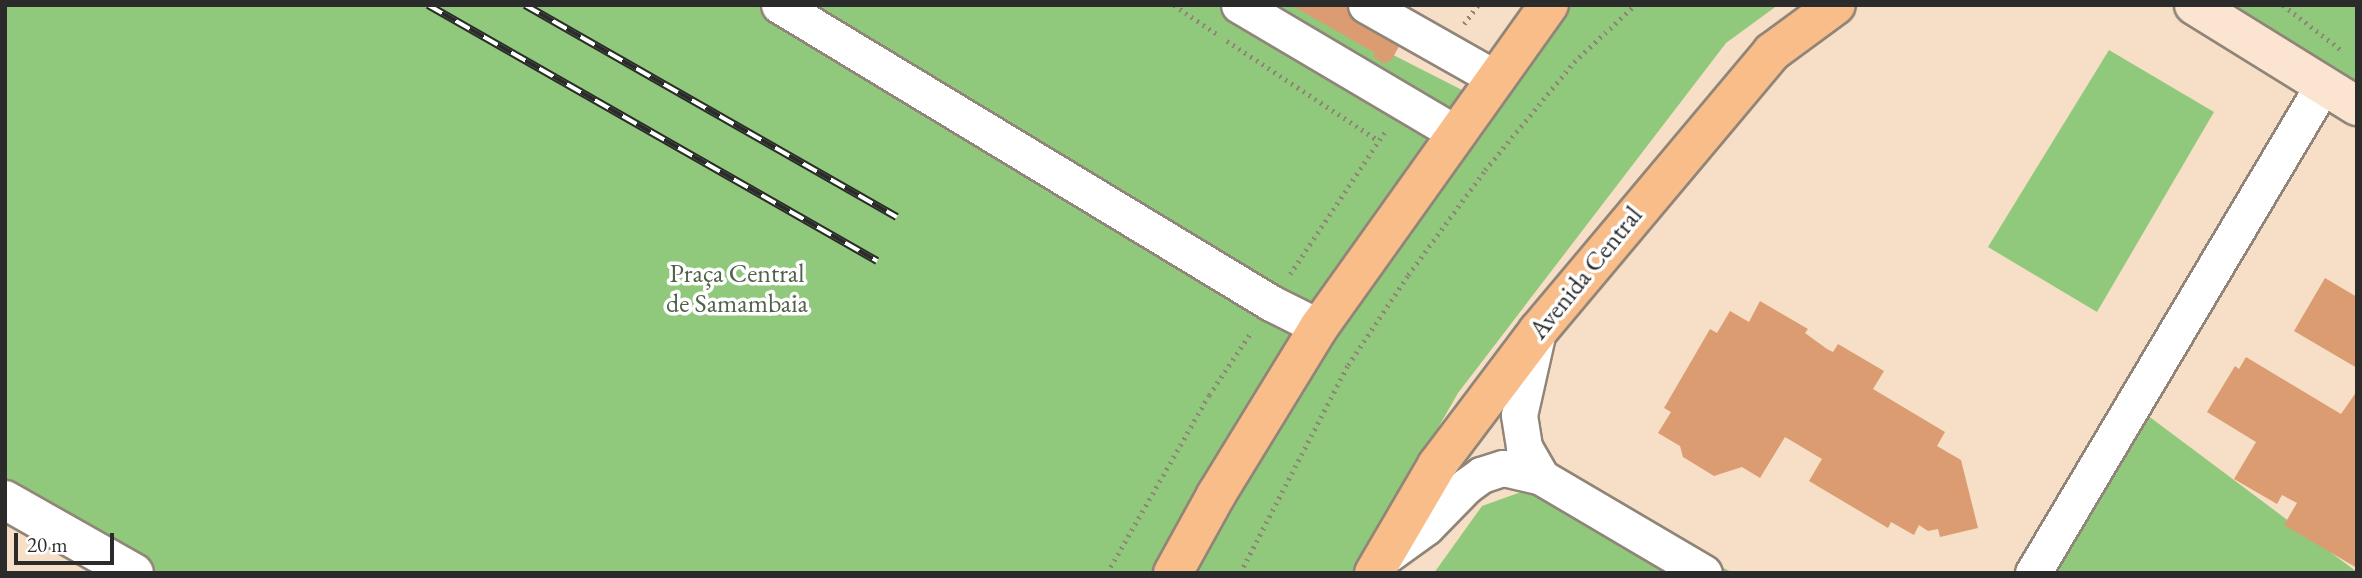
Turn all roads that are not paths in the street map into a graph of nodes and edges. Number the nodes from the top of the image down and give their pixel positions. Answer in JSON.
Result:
{"nodes":[{"id":1,"x":779,"y":5,"type":"edge"},
{"id":2,"x":1239,"y":5,"type":"edge"},
{"id":3,"x":1366,"y":5,"type":"edge"},
{"id":4,"x":1549,"y":5,"type":"edge"},
{"id":5,"x":1836,"y":5,"type":"edge"},
{"id":6,"x":2194,"y":5,"type":"edge"},
{"id":7,"x":1497,"y":79,"type":"junction"},
{"id":8,"x":2323,"y":85,"type":"junction"},
{"id":9,"x":2357,"y":106,"type":"edge"},
{"id":10,"x":1457,"y":134,"type":"junction"},
{"id":11,"x":1319,"y":327,"type":"junction"},
{"id":12,"x":1538,"y":331,"type":"junction"},
{"id":13,"x":1541,"y":477,"type":"junction"},
{"id":14,"x":5,"y":500,"type":"edge"},
{"id":15,"x":1377,"y":567,"type":"edge"},
{"id":16,"x":116,"y":568,"type":"edge"},
{"id":17,"x":1173,"y":573,"type":"edge"},
{"id":18,"x":1704,"y":573,"type":"edge"},
{"id":19,"x":2033,"y":573,"type":"edge"}],
"edges":[{"from":1,"to":11,"type":"street"},
{"from":2,"to":10,"type":"street"},
{"from":3,"to":7,"type":"street"},
{"from":4,"to":7,"type":"main road"},
{"from":5,"to":12,"type":"main road","name":"Avenida Central"},
{"from":6,"to":8,"type":"main road"},
{"from":7,"to":10,"type":"main road"},
{"from":8,"to":9,"type":"main road"},
{"from":8,"to":19,"type":"street"},
{"from":10,"to":11,"type":"main road"},
{"from":11,"to":17,"type":"main road"},
{"from":12,"to":13,"type":"street"},
{"from":12,"to":15,"type":"main road","name":"Avenida Central"},
{"from":13,"to":15,"type":"street"},
{"from":13,"to":18,"type":"street"},
{"from":14,"to":16,"type":"street"}]}
